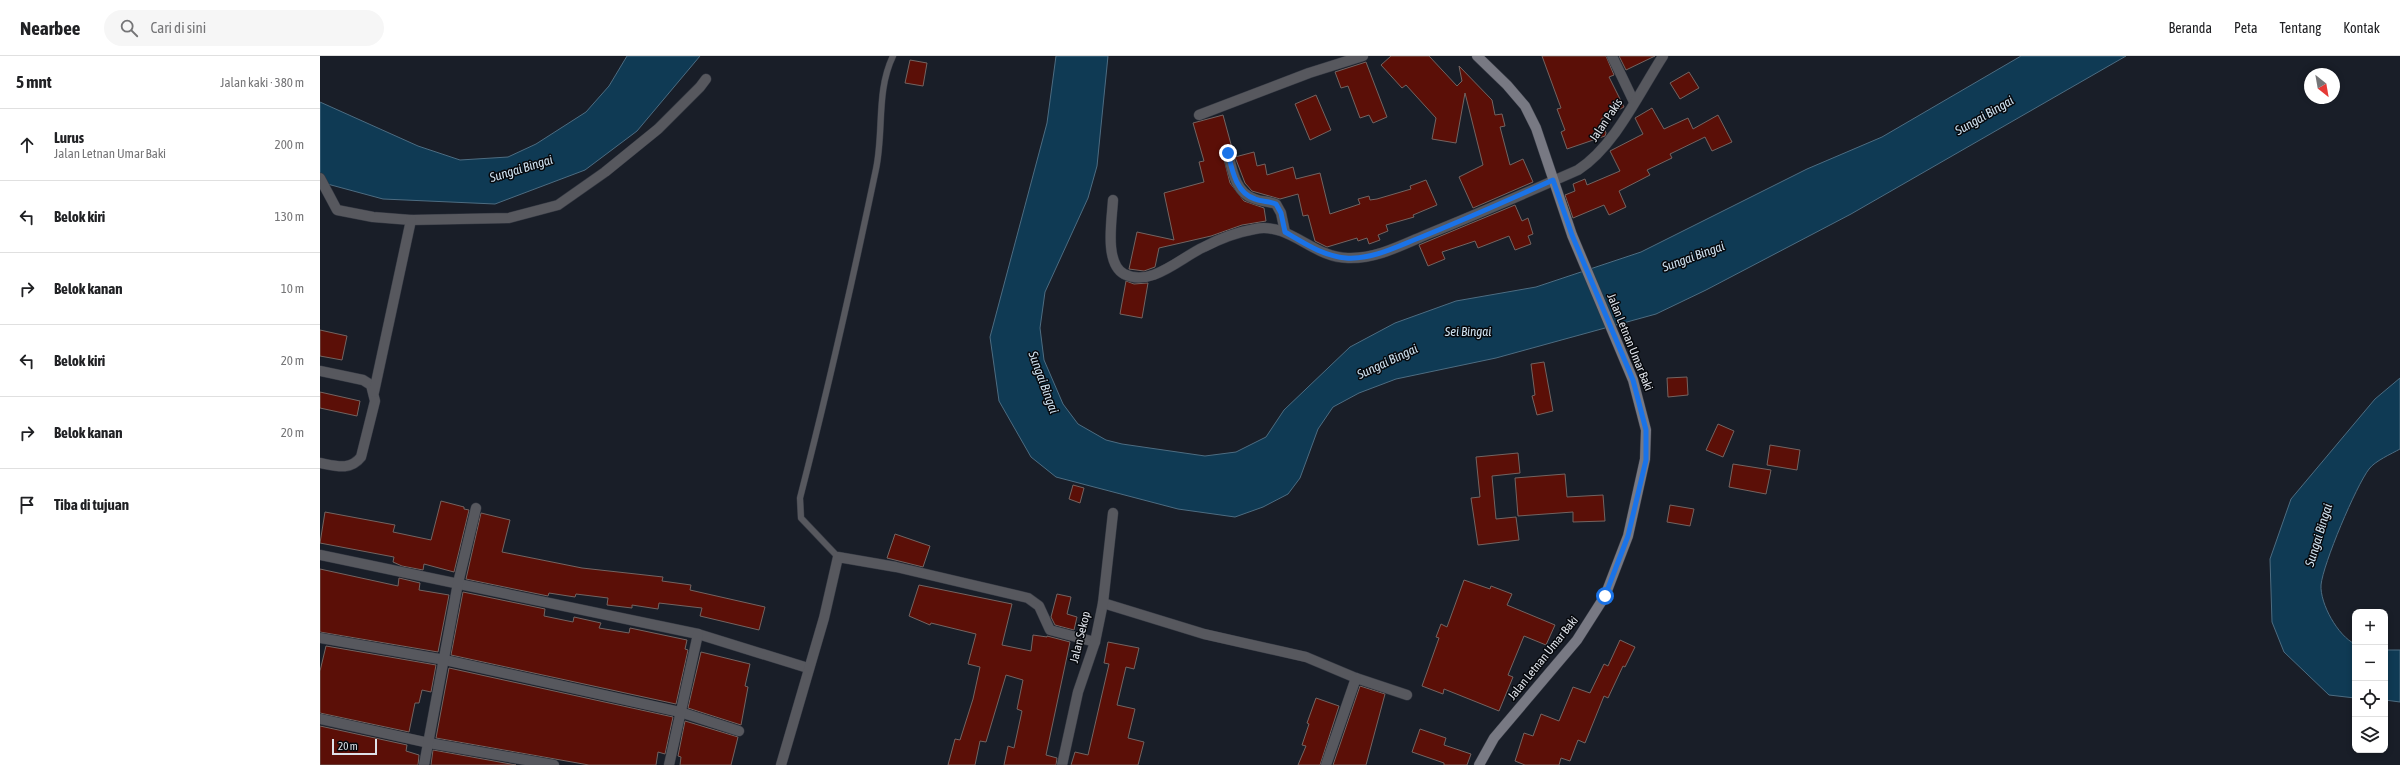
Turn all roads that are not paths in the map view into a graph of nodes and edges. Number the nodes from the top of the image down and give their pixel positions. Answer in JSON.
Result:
{"nodes":[{"id":1,"x":893,"y":56,"type":"edge"},
{"id":2,"x":1363,"y":56,"type":"edge"},
{"id":3,"x":1477,"y":56,"type":"edge"},
{"id":4,"x":1612,"y":56,"type":"edge"},
{"id":5,"x":1663,"y":56,"type":"edge"},
{"id":6,"x":706,"y":79,"type":"dead end"},
{"id":7,"x":1634,"y":102,"type":"junction"},
{"id":8,"x":1199,"y":115,"type":"dead end"},
{"id":9,"x":1228,"y":153,"type":"dead end"},
{"id":10,"x":320,"y":178,"type":"edge"},
{"id":11,"x":1553,"y":180,"type":"junction"},
{"id":12,"x":1114,"y":200,"type":"dead end"},
{"id":13,"x":411,"y":220,"type":"junction"},
{"id":14,"x":1285,"y":232,"type":"junction"},
{"id":15,"x":320,"y":371,"type":"edge"},
{"id":16,"x":374,"y":392,"type":"junction"},
{"id":17,"x":320,"y":463,"type":"edge"},
{"id":18,"x":476,"y":508,"type":"dead end"},
{"id":19,"x":1114,"y":513,"type":"dead end"},
{"id":20,"x":320,"y":555,"type":"edge"},
{"id":21,"x":838,"y":557,"type":"junction"},
{"id":22,"x":458,"y":583,"type":"junction"},
{"id":23,"x":1103,"y":603,"type":"junction"},
{"id":24,"x":698,"y":634,"type":"junction"},
{"id":25,"x":320,"y":638,"type":"edge"},
{"id":26,"x":1095,"y":642,"type":"junction"},
{"id":27,"x":445,"y":660,"type":"junction"},
{"id":28,"x":808,"y":668,"type":"junction"},
{"id":29,"x":1356,"y":678,"type":"junction"},
{"id":30,"x":1407,"y":695,"type":"dead end"},
{"id":31,"x":680,"y":712,"type":"junction"},
{"id":32,"x":320,"y":719,"type":"edge"},
{"id":33,"x":739,"y":731,"type":"dead end"},
{"id":34,"x":430,"y":743,"type":"junction"},
{"id":35,"x":424,"y":765,"type":"edge"},
{"id":36,"x":554,"y":765,"type":"edge"},
{"id":37,"x":669,"y":765,"type":"edge"},
{"id":38,"x":781,"y":765,"type":"edge"},
{"id":39,"x":1062,"y":765,"type":"edge"},
{"id":40,"x":1326,"y":765,"type":"edge"},
{"id":41,"x":1479,"y":765,"type":"edge"}],
"edges":[{"from":1,"to":21,"type":"lane"},
{"from":2,"to":8,"type":"street"},
{"from":3,"to":11,"type":"street","name":"Jalan Letnan Umar Baki"},
{"from":4,"to":7,"type":"street"},
{"from":5,"to":7,"type":"street","name":"Jalan Pakis"},
{"from":6,"to":13,"type":"street"},
{"from":7,"to":11,"type":"street","name":"Jalan Pakis"},
{"from":9,"to":14,"type":"street"},
{"from":10,"to":13,"type":"street"},
{"from":11,"to":14,"type":"street","name":"Jalan Pakis"},
{"from":11,"to":41,"type":"street","name":"Jalan Letnan Umar Baki"},
{"from":12,"to":14,"type":"street","name":"Jalan Pakis"},
{"from":13,"to":16,"type":"street"},
{"from":15,"to":16,"type":"street"},
{"from":16,"to":17,"type":"street"},
{"from":18,"to":22,"type":"street"},
{"from":19,"to":23,"type":"street","name":"Jalan Sekop"},
{"from":20,"to":22,"type":"street"},
{"from":21,"to":26,"type":"street"},
{"from":21,"to":28,"type":"street"},
{"from":22,"to":24,"type":"street"},
{"from":22,"to":27,"type":"street"},
{"from":23,"to":26,"type":"street","name":"Jalan Sekop"},
{"from":23,"to":29,"type":"street"},
{"from":24,"to":28,"type":"street"},
{"from":24,"to":31,"type":"street"},
{"from":25,"to":27,"type":"street"},
{"from":26,"to":39,"type":"street","name":"Jalan Sekop"},
{"from":27,"to":31,"type":"street"},
{"from":27,"to":34,"type":"street"},
{"from":28,"to":38,"type":"street"},
{"from":29,"to":30,"type":"street"},
{"from":29,"to":40,"type":"street"},
{"from":31,"to":33,"type":"street"},
{"from":31,"to":37,"type":"street"},
{"from":32,"to":34,"type":"street"},
{"from":34,"to":35,"type":"street"},
{"from":34,"to":36,"type":"street"}]}
